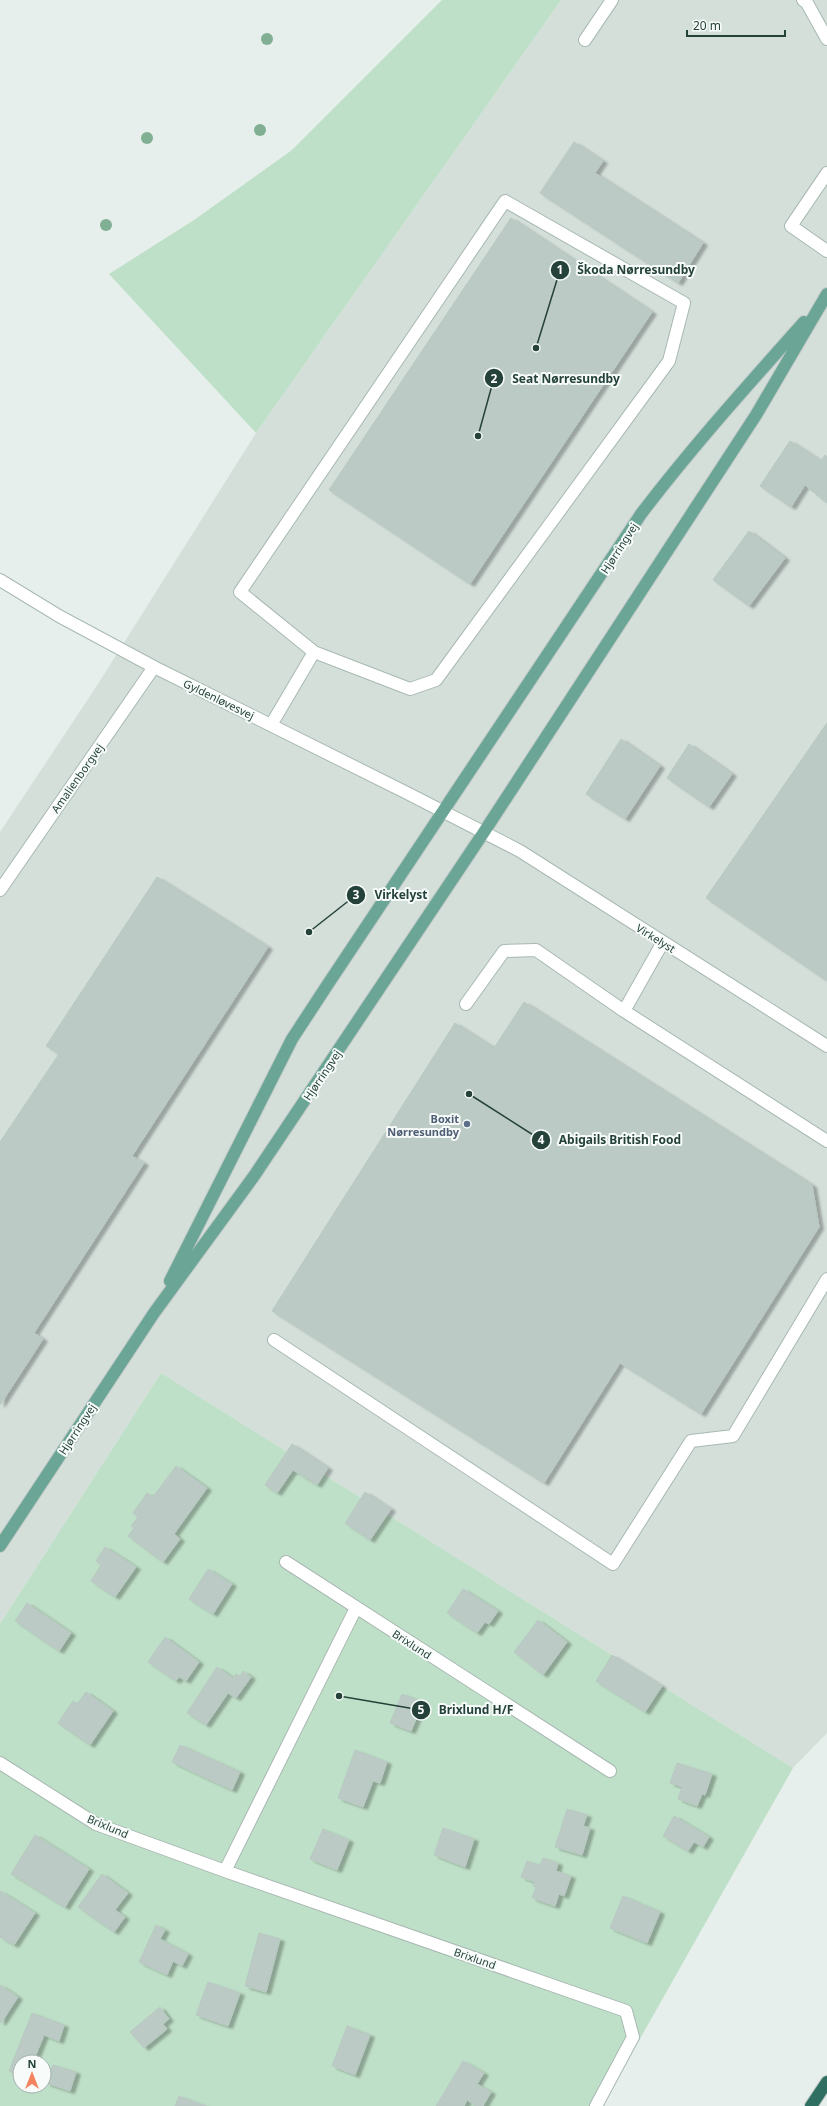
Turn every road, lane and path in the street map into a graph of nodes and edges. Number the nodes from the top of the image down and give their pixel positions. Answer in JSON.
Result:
{"nodes":[{"id":1,"x":612,"y":0,"type":"edge"},
{"id":2,"x":803,"y":0,"type":"edge"},
{"id":3,"x":827,"y":39,"type":"edge"},
{"id":4,"x":585,"y":40,"type":"dead end"},
{"id":5,"x":827,"y":172,"type":"edge"},
{"id":6,"x":827,"y":251,"type":"edge"},
{"id":7,"x":824,"y":299,"type":"edge"},
{"id":8,"x":0,"y":580,"type":"edge"},
{"id":9,"x":314,"y":652,"type":"junction"},
{"id":10,"x":154,"y":667,"type":"junction"},
{"id":11,"x":271,"y":725,"type":"junction"},
{"id":12,"x":442,"y":811,"type":"junction"},
{"id":13,"x":484,"y":832,"type":"junction"},
{"id":14,"x":0,"y":890,"type":"edge"},
{"id":15,"x":663,"y":942,"type":"junction"},
{"id":16,"x":466,"y":1004,"type":"dead end"},
{"id":17,"x":624,"y":1011,"type":"junction"},
{"id":18,"x":827,"y":1046,"type":"edge"},
{"id":19,"x":827,"y":1141,"type":"edge"},
{"id":20,"x":826,"y":1281,"type":"edge"},
{"id":21,"x":154,"y":1313,"type":"junction"},
{"id":22,"x":274,"y":1340,"type":"dead end"},
{"id":23,"x":0,"y":1546,"type":"edge"},
{"id":24,"x":286,"y":1562,"type":"dead end"},
{"id":25,"x":356,"y":1608,"type":"junction"},
{"id":26,"x":0,"y":1763,"type":"edge"},
{"id":27,"x":610,"y":1771,"type":"dead end"},
{"id":28,"x":225,"y":1871,"type":"junction"},
{"id":29,"x":827,"y":2082,"type":"edge"},
{"id":30,"x":596,"y":2106,"type":"edge"},
{"id":31,"x":811,"y":2106,"type":"edge"}],
"edges":[{"from":1,"to":4,"type":"street"},
{"from":2,"to":3,"type":"street"},
{"from":5,"to":6,"type":"street"},
{"from":7,"to":12,"type":"main road","name":"Hjørringvej"},
{"from":7,"to":13,"type":"main road","name":"Hjørringvej"},
{"from":8,"to":10,"type":"street","name":"Gyldenløvesvej"},
{"from":9,"to":9,"type":"street"},
{"from":9,"to":11,"type":"street"},
{"from":10,"to":11,"type":"street","name":"Gyldenløvesvej"},
{"from":10,"to":14,"type":"street","name":"Amalienborgvej"},
{"from":11,"to":12,"type":"street","name":"Gyldenløvesvej"},
{"from":12,"to":13,"type":"street"},
{"from":12,"to":21,"type":"main road","name":"Hjørringvej"},
{"from":13,"to":15,"type":"street","name":"Virkelyst"},
{"from":13,"to":21,"type":"main road","name":"Hjørringvej"},
{"from":15,"to":17,"type":"street"},
{"from":15,"to":18,"type":"street","name":"Virkelyst"},
{"from":16,"to":17,"type":"street"},
{"from":17,"to":19,"type":"street"},
{"from":20,"to":22,"type":"street"},
{"from":21,"to":23,"type":"main road","name":"Hjørringvej"},
{"from":24,"to":25,"type":"street","name":"Brixlund"},
{"from":25,"to":27,"type":"street","name":"Brixlund"},
{"from":25,"to":28,"type":"street"},
{"from":26,"to":28,"type":"street","name":"Brixlund"},
{"from":28,"to":30,"type":"street","name":"Brixlund"},
{"from":29,"to":31,"type":"highway"}]}
